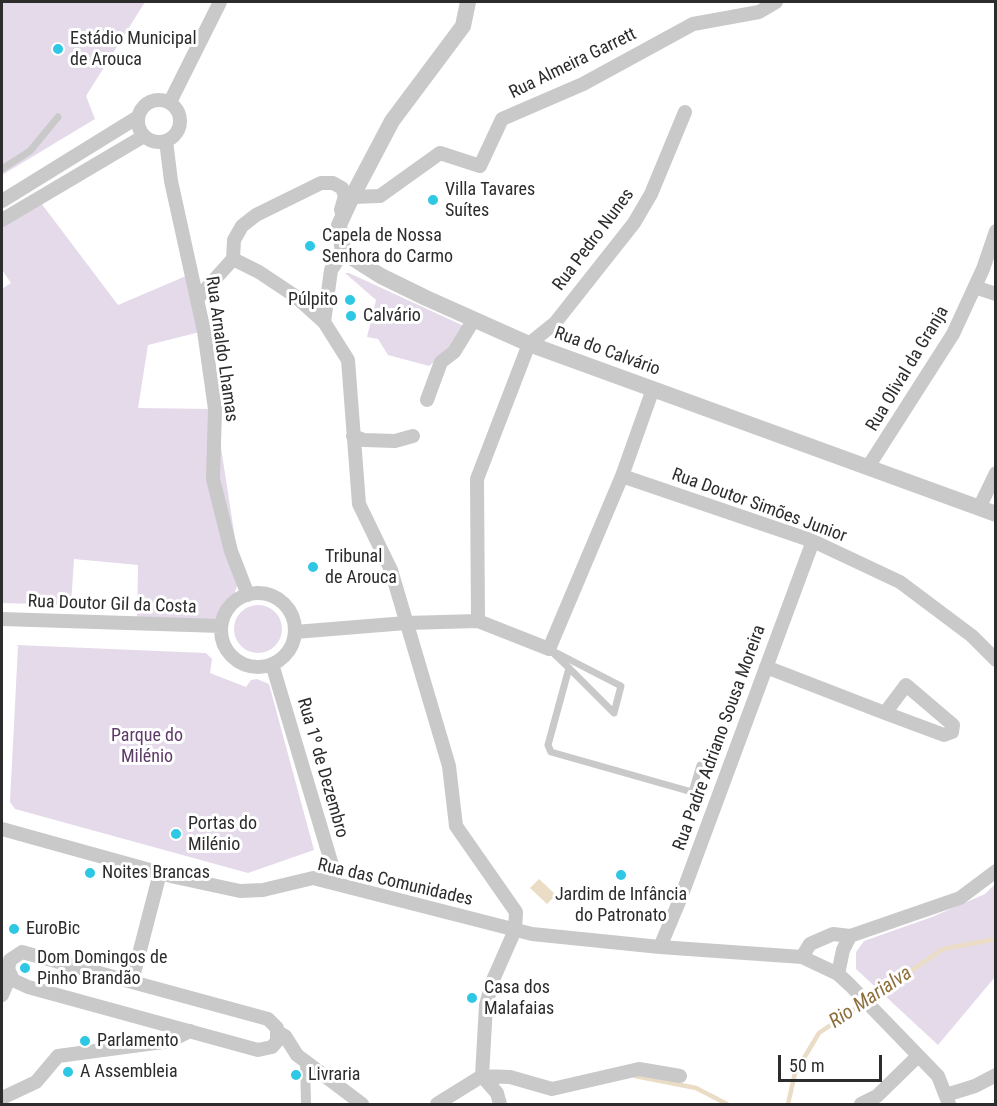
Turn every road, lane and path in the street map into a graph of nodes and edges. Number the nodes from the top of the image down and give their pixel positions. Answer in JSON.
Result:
{"nodes":[{"id":1,"x":220,"y":2,"type":"edge"},
{"id":2,"x":468,"y":2,"type":"edge"},
{"id":3,"x":776,"y":2,"type":"edge"},
{"id":4,"x":170,"y":102,"type":"junction"},
{"id":5,"x":685,"y":112,"type":"dead end"},
{"id":6,"x":58,"y":117,"type":"dead end"},
{"id":7,"x":138,"y":117,"type":"junction"},
{"id":8,"x":144,"y":136,"type":"junction"},
{"id":9,"x":166,"y":141,"type":"junction"},
{"id":10,"x":2,"y":169,"type":"edge"},
{"id":11,"x":352,"y":197,"type":"junction"},
{"id":12,"x":2,"y":201,"type":"edge"},
{"id":13,"x":2,"y":220,"type":"edge"},
{"id":14,"x":340,"y":230,"type":"junction"},
{"id":15,"x":996,"y":231,"type":"edge"},
{"id":16,"x":343,"y":252,"type":"junction"},
{"id":17,"x":233,"y":259,"type":"junction"},
{"id":18,"x":975,"y":287,"type":"junction"},
{"id":19,"x":996,"y":294,"type":"edge"},
{"id":20,"x":198,"y":298,"type":"junction"},
{"id":21,"x":324,"y":321,"type":"junction"},
{"id":22,"x":473,"y":321,"type":"junction"},
{"id":23,"x":530,"y":344,"type":"junction"},
{"id":24,"x":653,"y":389,"type":"junction"},
{"id":25,"x":427,"y":400,"type":"dead end"},
{"id":26,"x":353,"y":436,"type":"junction"},
{"id":27,"x":413,"y":436,"type":"dead end"},
{"id":28,"x":868,"y":467,"type":"junction"},
{"id":29,"x":996,"y":473,"type":"edge"},
{"id":30,"x":622,"y":476,"type":"junction"},
{"id":31,"x":979,"y":508,"type":"junction"},
{"id":32,"x":996,"y":513,"type":"edge"},
{"id":33,"x":813,"y":541,"type":"junction"},
{"id":34,"x":248,"y":595,"type":"junction"},
{"id":35,"x":2,"y":619,"type":"edge"},
{"id":36,"x":478,"y":621,"type":"junction"},
{"id":37,"x":406,"y":623,"type":"junction"},
{"id":38,"x":221,"y":626,"type":"junction"},
{"id":39,"x":295,"y":632,"type":"junction"},
{"id":40,"x":549,"y":649,"type":"junction"},
{"id":41,"x":996,"y":660,"type":"edge"},
{"id":42,"x":272,"y":664,"type":"junction"},
{"id":43,"x":765,"y":667,"type":"junction"},
{"id":44,"x":569,"y":668,"type":"junction"},
{"id":45,"x":885,"y":713,"type":"junction"},
{"id":46,"x":700,"y":765,"type":"dead end"},
{"id":47,"x":2,"y":829,"type":"edge"},
{"id":48,"x":996,"y":871,"type":"edge"},
{"id":49,"x":160,"y":873,"type":"junction"},
{"id":50,"x":329,"y":882,"type":"junction"},
{"id":51,"x":515,"y":930,"type":"junction"},
{"id":52,"x":850,"y":936,"type":"junction"},
{"id":53,"x":660,"y":948,"type":"junction"},
{"id":54,"x":802,"y":957,"type":"junction"},
{"id":55,"x":6,"y":959,"type":"edge"},
{"id":56,"x":838,"y":974,"type":"junction"},
{"id":57,"x":10,"y":976,"type":"junction"},
{"id":58,"x":132,"y":981,"type":"junction"},
{"id":59,"x":2,"y":995,"type":"edge"},
{"id":60,"x":190,"y":1031,"type":"junction"},
{"id":61,"x":278,"y":1032,"type":"junction"},
{"id":62,"x":918,"y":1056,"type":"junction"},
{"id":63,"x":304,"y":1061,"type":"junction"},
{"id":64,"x":482,"y":1076,"type":"junction"},
{"id":65,"x":680,"y":1076,"type":"dead end"},
{"id":66,"x":996,"y":1076,"type":"edge"},
{"id":67,"x":2,"y":1098,"type":"edge"},
{"id":68,"x":947,"y":1100,"type":"edge"},
{"id":69,"x":443,"y":1103,"type":"edge"},
{"id":70,"x":306,"y":1104,"type":"edge"},
{"id":71,"x":363,"y":1104,"type":"edge"},
{"id":72,"x":500,"y":1104,"type":"edge"},
{"id":73,"x":861,"y":1104,"type":"edge"}],
"edges":[{"from":1,"to":4,"type":"street"},
{"from":2,"to":11,"type":"street"},
{"from":3,"to":11,"type":"street","name":"Rua Almeira Garrett"},
{"from":4,"to":7,"type":"street"},
{"from":4,"to":9,"type":"street"},
{"from":5,"to":23,"type":"street","name":"Rua Pedro Nunes"},
{"from":6,"to":10,"type":"lane"},
{"from":7,"to":8,"type":"street"},
{"from":7,"to":12,"type":"street"},
{"from":8,"to":9,"type":"street"},
{"from":8,"to":13,"type":"street"},
{"from":9,"to":20,"type":"street","name":"Rua Arnaldo Lhamas"},
{"from":11,"to":14,"type":"street"},
{"from":14,"to":16,"type":"street"},
{"from":14,"to":17,"type":"street"},
{"from":15,"to":18,"type":"street","name":"Rua Olival da Granja"},
{"from":16,"to":21,"type":"street"},
{"from":16,"to":22,"type":"street","name":"Rua do Calvário"},
{"from":17,"to":20,"type":"street"},
{"from":17,"to":21,"type":"street"},
{"from":18,"to":19,"type":"street"},
{"from":18,"to":28,"type":"street","name":"Rua Olival da Granja"},
{"from":20,"to":34,"type":"street","name":"Rua Arnaldo Lhamas"},
{"from":21,"to":26,"type":"street"},
{"from":22,"to":23,"type":"street","name":"Rua do Calvário"},
{"from":22,"to":25,"type":"street"},
{"from":23,"to":24,"type":"street","name":"Rua do Calvário"},
{"from":23,"to":36,"type":"street"},
{"from":24,"to":28,"type":"street","name":"Rua do Calvário"},
{"from":24,"to":30,"type":"street"},
{"from":26,"to":27,"type":"street"},
{"from":26,"to":37,"type":"street"},
{"from":28,"to":31,"type":"street","name":"Rua do Calvário"},
{"from":29,"to":31,"type":"street"},
{"from":30,"to":33,"type":"street","name":"Rua Doutor Simões Junior"},
{"from":30,"to":40,"type":"street"},
{"from":31,"to":32,"type":"street","name":"Rua do Calvário"},
{"from":33,"to":41,"type":"street","name":"Rua Doutor Simões Junior"},
{"from":33,"to":43,"type":"street","name":"Rua Padre Adriano Sousa Moreira"},
{"from":34,"to":38,"type":"street"},
{"from":34,"to":39,"type":"street"},
{"from":35,"to":38,"type":"street","name":"Rua Doutor Gil da Costa"},
{"from":36,"to":37,"type":"street"},
{"from":36,"to":40,"type":"street"},
{"from":37,"to":39,"type":"street"},
{"from":37,"to":51,"type":"street"},
{"from":38,"to":42,"type":"street"},
{"from":39,"to":42,"type":"street"},
{"from":40,"to":44,"type":"lane"},
{"from":40,"to":44,"type":"lane"},
{"from":42,"to":50,"type":"street","name":"Rua 1º de Dezembro"},
{"from":43,"to":45,"type":"street"},
{"from":43,"to":53,"type":"street","name":"Rua Padre Adriano Sousa Moreira"},
{"from":44,"to":46,"type":"lane"},
{"from":45,"to":45,"type":"street"},
{"from":47,"to":49,"type":"street","name":"Rua das Comunidades"},
{"from":48,"to":52,"type":"street"},
{"from":49,"to":50,"type":"street","name":"Rua das Comunidades"},
{"from":49,"to":58,"type":"street"},
{"from":50,"to":51,"type":"street","name":"Rua das Comunidades"},
{"from":51,"to":53,"type":"street"},
{"from":51,"to":64,"type":"street"},
{"from":52,"to":54,"type":"street"},
{"from":52,"to":56,"type":"street"},
{"from":53,"to":54,"type":"street"},
{"from":54,"to":56,"type":"street"},
{"from":55,"to":57,"type":"street"},
{"from":55,"to":58,"type":"street"},
{"from":56,"to":62,"type":"street"},
{"from":57,"to":59,"type":"street"},
{"from":57,"to":60,"type":"street"},
{"from":58,"to":61,"type":"street"},
{"from":60,"to":61,"type":"street"},
{"from":60,"to":67,"type":"street"},
{"from":61,"to":63,"type":"street"},
{"from":62,"to":68,"type":"street"},
{"from":62,"to":73,"type":"street"},
{"from":63,"to":70,"type":"street"},
{"from":63,"to":71,"type":"street"},
{"from":64,"to":65,"type":"street"},
{"from":64,"to":69,"type":"street"},
{"from":64,"to":72,"type":"street"},
{"from":66,"to":68,"type":"street"}]}
